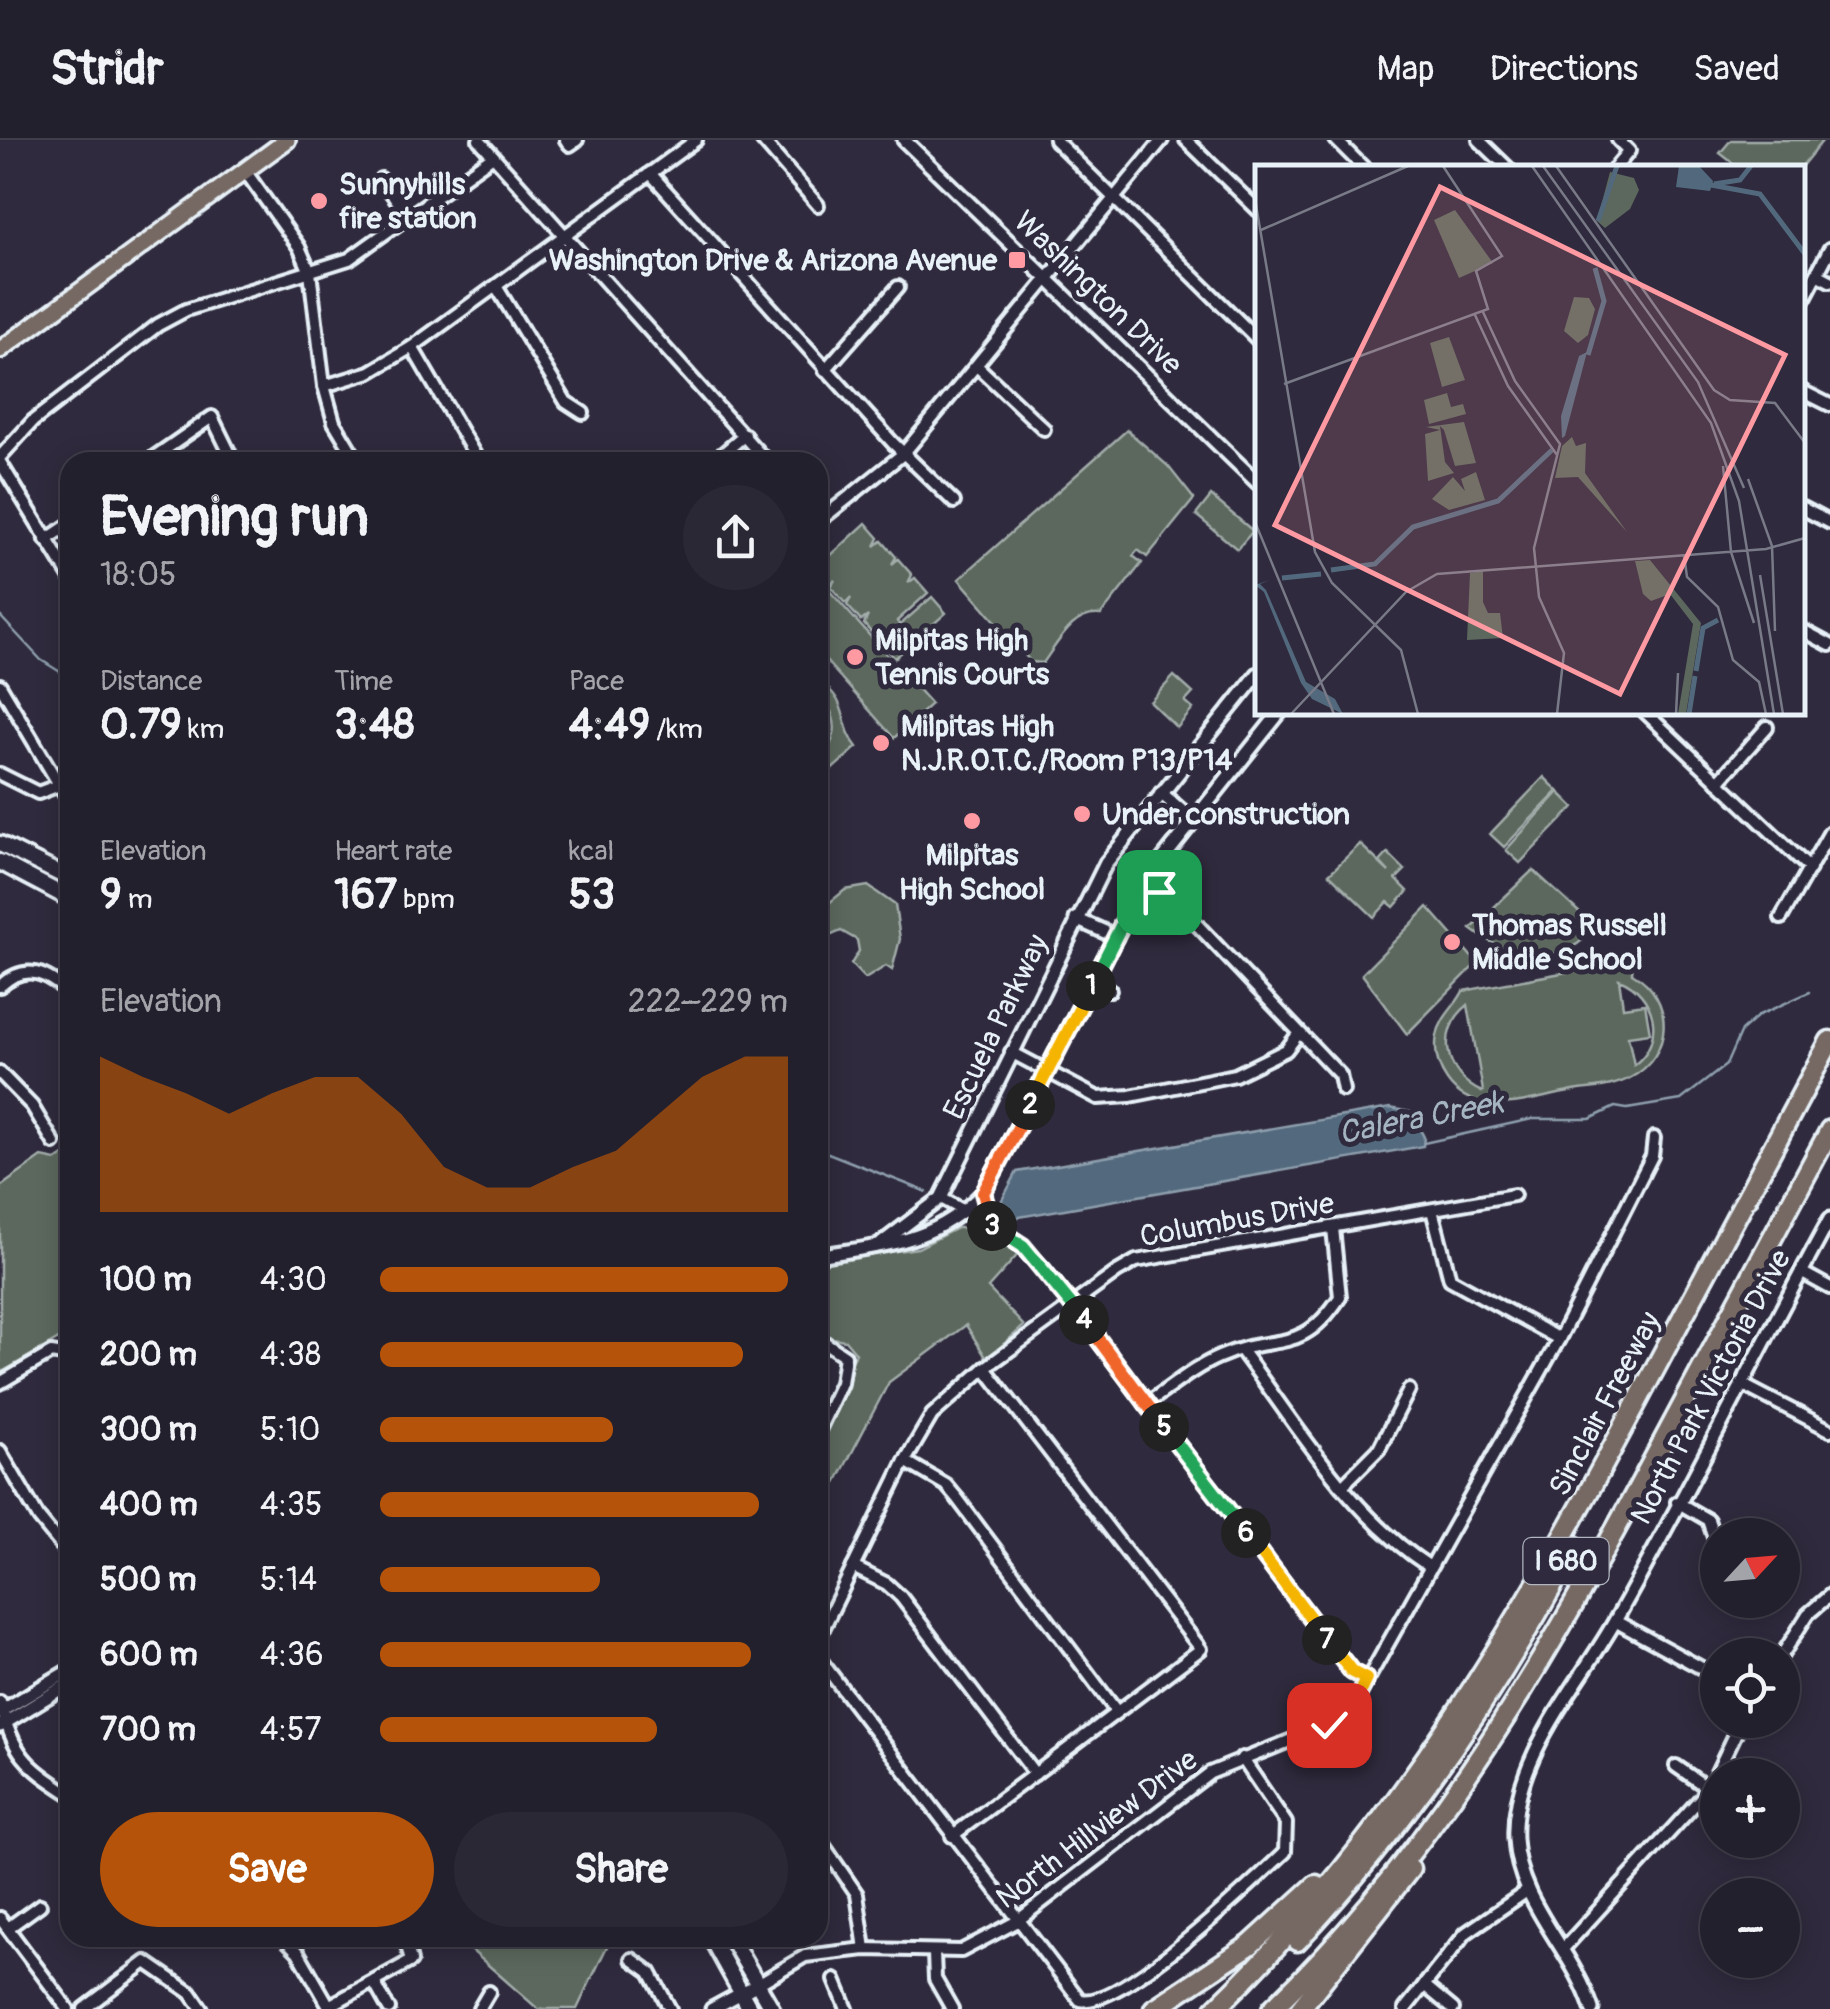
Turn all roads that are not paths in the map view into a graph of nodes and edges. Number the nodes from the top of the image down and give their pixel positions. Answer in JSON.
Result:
{"nodes":[{"id":1,"x":286,"y":140,"type":"edge"},
{"id":2,"x":478,"y":140,"type":"edge"},
{"id":3,"x":566,"y":140,"type":"edge"},
{"id":4,"x":577,"y":140,"type":"edge"},
{"id":5,"x":696,"y":140,"type":"edge"},
{"id":6,"x":762,"y":140,"type":"edge"},
{"id":7,"x":904,"y":140,"type":"edge"},
{"id":8,"x":1056,"y":140,"type":"edge"},
{"id":9,"x":1162,"y":140,"type":"edge"},
{"id":10,"x":1186,"y":140,"type":"edge"},
{"id":11,"x":1336,"y":140,"type":"edge"},
{"id":12,"x":1479,"y":140,"type":"edge"},
{"id":13,"x":1618,"y":140,"type":"edge"},
{"id":14,"x":493,"y":156,"type":"junction"},
{"id":15,"x":1361,"y":165,"type":"edge"},
{"id":16,"x":1505,"y":165,"type":"edge"},
{"id":17,"x":1618,"y":165,"type":"edge"},
{"id":18,"x":245,"y":171,"type":"junction"},
{"id":19,"x":650,"y":173,"type":"junction"},
{"id":20,"x":381,"y":179,"type":"dead end"},
{"id":21,"x":1114,"y":197,"type":"junction"},
{"id":22,"x":818,"y":205,"type":"dead end"},
{"id":23,"x":1255,"y":207,"type":"edge"},
{"id":24,"x":408,"y":216,"type":"junction"},
{"id":25,"x":565,"y":234,"type":"junction"},
{"id":26,"x":1830,"y":249,"type":"edge"},
{"id":27,"x":310,"y":272,"type":"junction"},
{"id":28,"x":1816,"y":274,"type":"junction"},
{"id":29,"x":1047,"y":278,"type":"junction"},
{"id":30,"x":1830,"y":281,"type":"edge"},
{"id":31,"x":496,"y":286,"type":"junction"},
{"id":32,"x":898,"y":286,"type":"dead end"},
{"id":33,"x":1805,"y":296,"type":"edge"},
{"id":34,"x":1255,"y":337,"type":"edge"},
{"id":35,"x":412,"y":347,"type":"junction"},
{"id":36,"x":0,"y":350,"type":"edge"},
{"id":37,"x":978,"y":367,"type":"junction"},
{"id":38,"x":825,"y":370,"type":"junction"},
{"id":39,"x":324,"y":386,"type":"junction"},
{"id":40,"x":1805,"y":392,"type":"edge"},
{"id":41,"x":1830,"y":405,"type":"edge"},
{"id":42,"x":583,"y":412,"type":"dead end"},
{"id":43,"x":1044,"y":429,"type":"dead end"},
{"id":44,"x":745,"y":434,"type":"junction"},
{"id":45,"x":162,"y":452,"type":"edge"},
{"id":46,"x":229,"y":452,"type":"edge"},
{"id":47,"x":352,"y":452,"type":"edge"},
{"id":48,"x":473,"y":452,"type":"edge"},
{"id":49,"x":724,"y":452,"type":"edge"},
{"id":50,"x":759,"y":452,"type":"edge"},
{"id":51,"x":903,"y":454,"type":"junction"},
{"id":52,"x":0,"y":460,"type":"edge"},
{"id":53,"x":1255,"y":480,"type":"edge"},
{"id":54,"x":954,"y":502,"type":"dead end"},
{"id":55,"x":1805,"y":510,"type":"edge"},
{"id":56,"x":828,"y":514,"type":"edge"},
{"id":57,"x":1830,"y":522,"type":"edge"},
{"id":58,"x":60,"y":531,"type":"edge"},
{"id":59,"x":46,"y":540,"type":"junction"},
{"id":60,"x":60,"y":562,"type":"edge"},
{"id":61,"x":1805,"y":632,"type":"edge"},
{"id":62,"x":1830,"y":645,"type":"edge"},
{"id":63,"x":1255,"y":678,"type":"edge"},
{"id":64,"x":0,"y":685,"type":"edge"},
{"id":65,"x":1278,"y":715,"type":"edge"},
{"id":66,"x":1648,"y":715,"type":"edge"},
{"id":67,"x":1768,"y":727,"type":"dead end"},
{"id":68,"x":0,"y":774,"type":"edge"},
{"id":69,"x":60,"y":776,"type":"edge"},
{"id":70,"x":1718,"y":782,"type":"junction"},
{"id":71,"x":60,"y":786,"type":"edge"},
{"id":72,"x":1161,"y":793,"type":"junction"},
{"id":73,"x":1192,"y":820,"type":"junction"},
{"id":74,"x":1830,"y":832,"type":"edge"},
{"id":75,"x":0,"y":844,"type":"edge"},
{"id":76,"x":0,"y":862,"type":"edge"},
{"id":77,"x":1810,"y":869,"type":"junction"},
{"id":78,"x":60,"y":874,"type":"edge"},
{"id":79,"x":1142,"y":884,"type":"junction"},
{"id":80,"x":60,"y":894,"type":"edge"},
{"id":81,"x":1782,"y":918,"type":"dead end"},
{"id":82,"x":1076,"y":919,"type":"junction"},
{"id":83,"x":1116,"y":937,"type":"junction"},
{"id":84,"x":1093,"y":982,"type":"junction"},
{"id":85,"x":60,"y":985,"type":"edge"},
{"id":86,"x":0,"y":986,"type":"edge"},
{"id":87,"x":1110,"y":990,"type":"dead end"},
{"id":88,"x":1299,"y":1033,"type":"junction"},
{"id":89,"x":1830,"y":1041,"type":"edge"},
{"id":90,"x":1011,"y":1052,"type":"junction"},
{"id":91,"x":1830,"y":1064,"type":"edge"},
{"id":92,"x":1048,"y":1072,"type":"junction"},
{"id":93,"x":0,"y":1073,"type":"edge"},
{"id":94,"x":1343,"y":1090,"type":"dead end"},
{"id":95,"x":1830,"y":1130,"type":"edge"},
{"id":96,"x":1654,"y":1138,"type":"dead end"},
{"id":97,"x":54,"y":1143,"type":"dead end"},
{"id":98,"x":983,"y":1193,"type":"junction"},
{"id":99,"x":1514,"y":1195,"type":"dead end"},
{"id":100,"x":941,"y":1198,"type":"junction"},
{"id":101,"x":1432,"y":1210,"type":"junction"},
{"id":102,"x":964,"y":1212,"type":"junction"},
{"id":103,"x":1830,"y":1219,"type":"edge"},
{"id":104,"x":992,"y":1227,"type":"junction"},
{"id":105,"x":1334,"y":1228,"type":"junction"},
{"id":106,"x":878,"y":1246,"type":"junction"},
{"id":107,"x":828,"y":1254,"type":"edge"},
{"id":108,"x":1801,"y":1272,"type":"junction"},
{"id":109,"x":1830,"y":1288,"type":"edge"},
{"id":110,"x":1072,"y":1305,"type":"junction"},
{"id":111,"x":1558,"y":1339,"type":"junction"},
{"id":112,"x":828,"y":1345,"type":"edge"},
{"id":113,"x":1241,"y":1350,"type":"junction"},
{"id":114,"x":60,"y":1355,"type":"edge"},
{"id":115,"x":985,"y":1368,"type":"junction"},
{"id":116,"x":0,"y":1382,"type":"edge"},
{"id":117,"x":1740,"y":1384,"type":"junction"},
{"id":118,"x":1408,"y":1390,"type":"dead end"},
{"id":119,"x":1146,"y":1404,"type":"junction"},
{"id":120,"x":828,"y":1411,"type":"edge"},
{"id":121,"x":1830,"y":1430,"type":"edge"},
{"id":122,"x":0,"y":1451,"type":"edge"},
{"id":123,"x":905,"y":1461,"type":"junction"},
{"id":124,"x":1343,"y":1485,"type":"junction"},
{"id":125,"x":1677,"y":1502,"type":"junction"},
{"id":126,"x":1705,"y":1518,"type":"edge"},
{"id":127,"x":60,"y":1543,"type":"edge"},
{"id":128,"x":1430,"y":1566,"type":"junction"},
{"id":129,"x":853,"y":1567,"type":"junction"},
{"id":130,"x":1830,"y":1595,"type":"edge"},
{"id":131,"x":828,"y":1618,"type":"edge"},
{"id":132,"x":1615,"y":1622,"type":"junction"},
{"id":133,"x":1793,"y":1638,"type":"edge"},
{"id":134,"x":1700,"y":1668,"type":"edge"},
{"id":135,"x":828,"y":1670,"type":"edge"},
{"id":136,"x":60,"y":1677,"type":"edge"},
{"id":137,"x":1366,"y":1679,"type":"junction"},
{"id":138,"x":60,"y":1688,"type":"edge"},
{"id":139,"x":1118,"y":1712,"type":"junction"},
{"id":140,"x":2,"y":1715,"type":"edge"},
{"id":141,"x":1242,"y":1758,"type":"junction"},
{"id":142,"x":1676,"y":1766,"type":"dead end"},
{"id":143,"x":1420,"y":1770,"type":"junction"},
{"id":144,"x":1034,"y":1774,"type":"junction"},
{"id":145,"x":1700,"y":1783,"type":"edge"},
{"id":146,"x":60,"y":1788,"type":"edge"},
{"id":147,"x":1454,"y":1796,"type":"junction"},
{"id":148,"x":1700,"y":1800,"type":"edge"},
{"id":149,"x":952,"y":1836,"type":"junction"},
{"id":150,"x":828,"y":1852,"type":"edge"},
{"id":151,"x":1526,"y":1890,"type":"junction"},
{"id":152,"x":40,"y":1905,"type":"dead end"},
{"id":153,"x":0,"y":1918,"type":"edge"},
{"id":154,"x":1016,"y":1922,"type":"junction"},
{"id":155,"x":8,"y":1928,"type":"junction"},
{"id":156,"x":293,"y":1947,"type":"edge"},
{"id":157,"x":406,"y":1947,"type":"edge"},
{"id":158,"x":716,"y":1947,"type":"edge"},
{"id":159,"x":736,"y":1947,"type":"edge"},
{"id":160,"x":1564,"y":1948,"type":"junction"},
{"id":161,"x":865,"y":1950,"type":"junction"},
{"id":162,"x":934,"y":1953,"type":"junction"},
{"id":163,"x":632,"y":1959,"type":"dead end"},
{"id":164,"x":835,"y":1980,"type":"dead end"},
{"id":165,"x":374,"y":1984,"type":"junction"},
{"id":166,"x":758,"y":1984,"type":"junction"},
{"id":167,"x":1424,"y":1985,"type":"junction"},
{"id":168,"x":488,"y":1992,"type":"dead end"},
{"id":169,"x":741,"y":1993,"type":"junction"},
{"id":170,"x":68,"y":2009,"type":"edge"},
{"id":171,"x":84,"y":2009,"type":"edge"},
{"id":172,"x":202,"y":2009,"type":"edge"},
{"id":173,"x":389,"y":2009,"type":"edge"},
{"id":174,"x":479,"y":2009,"type":"edge"},
{"id":175,"x":670,"y":2009,"type":"edge"},
{"id":176,"x":712,"y":2009,"type":"edge"},
{"id":177,"x":750,"y":2009,"type":"edge"},
{"id":178,"x":772,"y":2009,"type":"edge"},
{"id":179,"x":847,"y":2009,"type":"edge"},
{"id":180,"x":952,"y":2009,"type":"edge"},
{"id":181,"x":1154,"y":2009,"type":"edge"},
{"id":182,"x":1215,"y":2009,"type":"edge"},
{"id":183,"x":1232,"y":2009,"type":"edge"},
{"id":184,"x":1272,"y":2009,"type":"edge"},
{"id":185,"x":1300,"y":2009,"type":"edge"},
{"id":186,"x":1405,"y":2009,"type":"edge"},
{"id":187,"x":1454,"y":2009,"type":"edge"},
{"id":188,"x":1592,"y":2009,"type":"edge"}],
"edges":[{"from":1,"to":18,"type":"main road"},
{"from":2,"to":14,"type":"street"},
{"from":3,"to":4,"type":"street"},
{"from":5,"to":19,"type":"street"},
{"from":6,"to":22,"type":"street"},
{"from":7,"to":29,"type":"street","name":"Washington Drive"},
{"from":8,"to":21,"type":"street"},
{"from":9,"to":21,"type":"street"},
{"from":10,"to":23,"type":"street"},
{"from":11,"to":15,"type":"street"},
{"from":12,"to":16,"type":"street"},
{"from":13,"to":17,"type":"street"},
{"from":14,"to":24,"type":"street"},
{"from":14,"to":25,"type":"street"},
{"from":18,"to":27,"type":"street"},
{"from":18,"to":36,"type":"main road"},
{"from":19,"to":25,"type":"street"},
{"from":19,"to":38,"type":"street"},
{"from":20,"to":24,"type":"street"},
{"from":21,"to":29,"type":"street"},
{"from":21,"to":34,"type":"street"},
{"from":24,"to":27,"type":"street"},
{"from":25,"to":31,"type":"street"},
{"from":25,"to":44,"type":"street"},
{"from":26,"to":28,"type":"street"},
{"from":27,"to":39,"type":"street"},
{"from":27,"to":52,"type":"street"},
{"from":28,"to":30,"type":"street"},
{"from":28,"to":33,"type":"street"},
{"from":29,"to":37,"type":"street"},
{"from":29,"to":53,"type":"street","name":"Washington Drive"},
{"from":31,"to":35,"type":"street"},
{"from":31,"to":42,"type":"street"},
{"from":32,"to":38,"type":"street"},
{"from":35,"to":39,"type":"street"},
{"from":35,"to":48,"type":"street"},
{"from":37,"to":43,"type":"street"},
{"from":37,"to":51,"type":"street"},
{"from":38,"to":51,"type":"street"},
{"from":39,"to":47,"type":"street"},
{"from":40,"to":41,"type":"street"},
{"from":44,"to":49,"type":"street"},
{"from":44,"to":50,"type":"street"},
{"from":45,"to":46,"type":"street"},
{"from":51,"to":54,"type":"street"},
{"from":51,"to":56,"type":"street"},
{"from":52,"to":59,"type":"street"},
{"from":55,"to":57,"type":"street"},
{"from":58,"to":59,"type":"street"},
{"from":59,"to":60,"type":"street"},
{"from":61,"to":62,"type":"street"},
{"from":63,"to":72,"type":"street","name":"Escuela Parkway"},
{"from":64,"to":69,"type":"street"},
{"from":65,"to":73,"type":"street","name":"Escuela Parkway"},
{"from":66,"to":70,"type":"street"},
{"from":67,"to":70,"type":"street"},
{"from":68,"to":71,"type":"street"},
{"from":70,"to":77,"type":"street"},
{"from":72,"to":73,"type":"street"},
{"from":72,"to":82,"type":"street","name":"Escuela Parkway"},
{"from":73,"to":79,"type":"street","name":"Escuela Parkway"},
{"from":74,"to":77,"type":"street"},
{"from":75,"to":78,"type":"main road"},
{"from":76,"to":80,"type":"main road"},
{"from":77,"to":81,"type":"street"},
{"from":79,"to":83,"type":"street","name":"Escuela Parkway"},
{"from":79,"to":88,"type":"street"},
{"from":82,"to":83,"type":"street"},
{"from":82,"to":90,"type":"street","name":"Escuela Parkway"},
{"from":83,"to":84,"type":"street","name":"Escuela Parkway"},
{"from":84,"to":87,"type":"street"},
{"from":84,"to":92,"type":"street","name":"Escuela Parkway"},
{"from":85,"to":86,"type":"street"},
{"from":88,"to":92,"type":"street"},
{"from":88,"to":94,"type":"street"},
{"from":89,"to":143,"type":"highway","name":"Sinclair Freeway","number":"I 680"},
{"from":90,"to":92,"type":"street"},
{"from":90,"to":100,"type":"street","name":"Escuela Parkway"},
{"from":91,"to":183,"type":"highway","number":"I 680"},
{"from":92,"to":98,"type":"street","name":"Escuela Parkway"},
{"from":93,"to":97,"type":"street"},
{"from":95,"to":147,"type":"highway","number":"I 680"},
{"from":96,"to":111,"type":"street","name":"North Hillview Drive"},
{"from":98,"to":102,"type":"street","name":"Escuela Parkway"},
{"from":98,"to":104,"type":"street"},
{"from":99,"to":101,"type":"street","name":"Columbus Drive"},
{"from":100,"to":102,"type":"street"},
{"from":100,"to":106,"type":"street","name":"Escuela Parkway"},
{"from":101,"to":105,"type":"street","name":"Columbus Drive"},
{"from":101,"to":111,"type":"street"},
{"from":102,"to":104,"type":"street"},
{"from":102,"to":106,"type":"street","name":"Escuela Parkway"},
{"from":103,"to":108,"type":"street","name":"North Park Victoria Drive"},
{"from":104,"to":110,"type":"street"},
{"from":105,"to":110,"type":"street","name":"Columbus Drive"},
{"from":105,"to":113,"type":"street"},
{"from":106,"to":107,"type":"street","name":"Escuela Parkway"},
{"from":108,"to":109,"type":"street"},
{"from":108,"to":117,"type":"street","name":"North Park Victoria Drive"},
{"from":110,"to":115,"type":"street","name":"Columbus Drive"},
{"from":110,"to":119,"type":"street"},
{"from":111,"to":128,"type":"street","name":"North Hillview Drive"},
{"from":112,"to":120,"type":"street"},
{"from":113,"to":119,"type":"street"},
{"from":113,"to":124,"type":"street"},
{"from":114,"to":116,"type":"street"},
{"from":115,"to":123,"type":"street","name":"Columbus Drive"},
{"from":115,"to":139,"type":"street"},
{"from":117,"to":121,"type":"street"},
{"from":117,"to":125,"type":"street","name":"North Park Victoria Drive"},
{"from":118,"to":124,"type":"street"},
{"from":119,"to":137,"type":"street"},
{"from":122,"to":127,"type":"street"},
{"from":123,"to":129,"type":"street","name":"Columbus Drive"},
{"from":123,"to":139,"type":"street"},
{"from":124,"to":128,"type":"street"},
{"from":125,"to":126,"type":"street"},
{"from":125,"to":132,"type":"street","name":"North Park Victoria Drive"},
{"from":128,"to":137,"type":"street","name":"North Hillview Drive"},
{"from":129,"to":131,"type":"street","name":"Columbus Drive"},
{"from":129,"to":144,"type":"street"},
{"from":130,"to":133,"type":"street"},
{"from":132,"to":134,"type":"street"},
{"from":132,"to":151,"type":"street","name":"North Park Victoria Drive"},
{"from":135,"to":149,"type":"street"},
{"from":136,"to":140,"type":"street"},
{"from":137,"to":141,"type":"street","name":"North Hillview Drive"},
{"from":138,"to":140,"type":"street"},
{"from":139,"to":144,"type":"street"},
{"from":140,"to":146,"type":"street"},
{"from":141,"to":154,"type":"street","name":"North Hillview Drive"},
{"from":141,"to":154,"type":"street"},
{"from":142,"to":145,"type":"street"},
{"from":143,"to":181,"type":"highway"},
{"from":143,"to":182,"type":"highway","name":"Sinclair Freeway","number":"I 680"},
{"from":144,"to":149,"type":"street"},
{"from":147,"to":184,"type":"highway","number":"I 680"},
{"from":147,"to":185,"type":"highway"},
{"from":148,"to":160,"type":"street"},
{"from":149,"to":154,"type":"street"},
{"from":150,"to":161,"type":"street"},
{"from":151,"to":160,"type":"street","name":"North Park Victoria Drive"},
{"from":151,"to":167,"type":"street"},
{"from":152,"to":155,"type":"street"},
{"from":153,"to":155,"type":"street"},
{"from":154,"to":162,"type":"street","name":"North Hillview Drive"},
{"from":155,"to":170,"type":"street"},
{"from":156,"to":165,"type":"street"},
{"from":157,"to":165,"type":"street"},
{"from":158,"to":169,"type":"main road"},
{"from":159,"to":166,"type":"main road"},
{"from":160,"to":188,"type":"street","name":"North Park Victoria Drive"},
{"from":161,"to":162,"type":"street","name":"North Hillview Drive"},
{"from":161,"to":166,"type":"street","name":"North Hillview Drive"},
{"from":162,"to":180,"type":"street"},
{"from":163,"to":175,"type":"street"},
{"from":164,"to":179,"type":"street"},
{"from":165,"to":173,"type":"street"},
{"from":166,"to":169,"type":"street","name":"North Hillview Drive"},
{"from":166,"to":178,"type":"main road"},
{"from":167,"to":186,"type":"street"},
{"from":167,"to":187,"type":"street"},
{"from":168,"to":174,"type":"street"},
{"from":169,"to":176,"type":"street","name":"North Hillview Drive"},
{"from":169,"to":177,"type":"main road"},
{"from":171,"to":172,"type":"street"}]}
